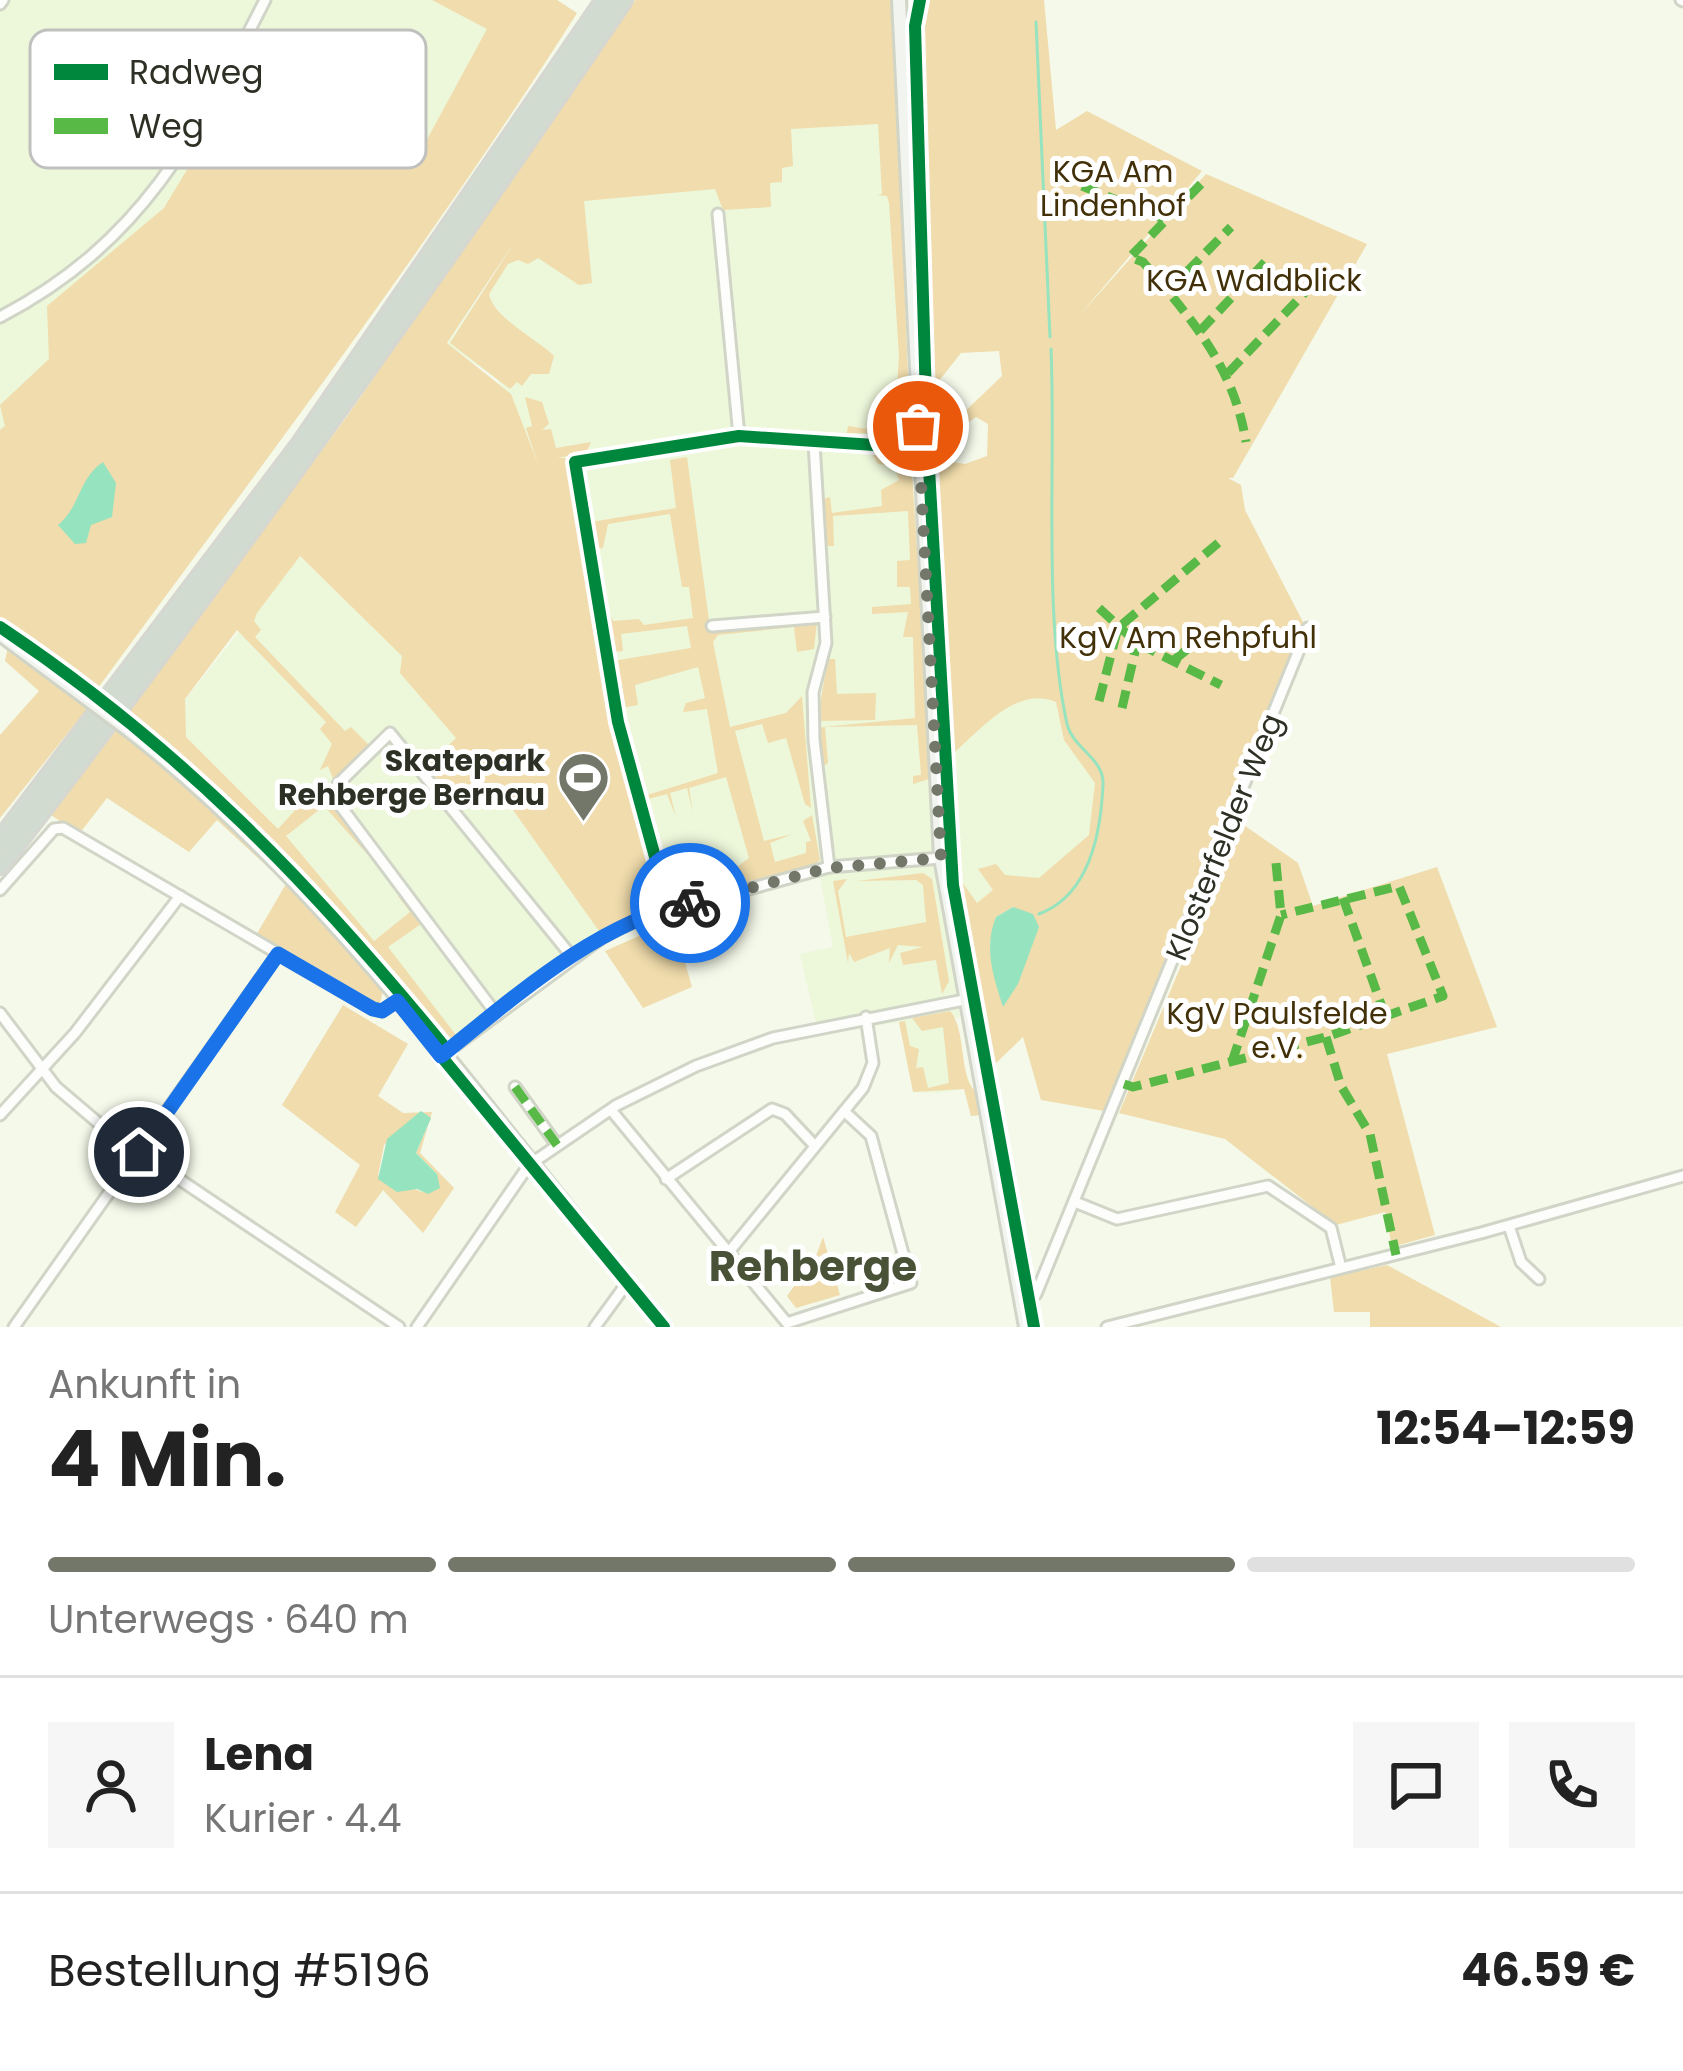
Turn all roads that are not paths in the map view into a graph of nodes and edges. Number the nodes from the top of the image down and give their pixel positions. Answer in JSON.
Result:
{"nodes":[{"id":1,"x":265,"y":0,"type":"edge"},
{"id":2,"x":605,"y":0,"type":"edge"},
{"id":3,"x":623,"y":0,"type":"edge"},
{"id":4,"x":899,"y":0,"type":"edge"},
{"id":5,"x":250,"y":30,"type":"edge"},
{"id":6,"x":173,"y":168,"type":"edge"},
{"id":7,"x":718,"y":214,"type":"dead end"},
{"id":8,"x":0,"y":316,"type":"edge"},
{"id":9,"x":739,"y":436,"type":"junction"},
{"id":10,"x":814,"y":443,"type":"junction"},
{"id":11,"x":919,"y":448,"type":"junction"},
{"id":12,"x":825,"y":616,"type":"junction"},
{"id":13,"x":712,"y":626,"type":"dead end"},
{"id":14,"x":1308,"y":628,"type":"dead end"},
{"id":15,"x":0,"y":634,"type":"edge"},
{"id":16,"x":0,"y":841,"type":"edge"},
{"id":17,"x":941,"y":858,"type":"junction"},
{"id":18,"x":0,"y":865,"type":"edge"},
{"id":19,"x":829,"y":868,"type":"junction"},
{"id":20,"x":0,"y":890,"type":"edge"},
{"id":21,"x":180,"y":896,"type":"junction"},
{"id":22,"x":669,"y":908,"type":"junction"},
{"id":23,"x":278,"y":954,"type":"junction"},
{"id":24,"x":573,"y":958,"type":"junction"},
{"id":25,"x":964,"y":1000,"type":"junction"},
{"id":26,"x":397,"y":1001,"type":"junction"},
{"id":27,"x":0,"y":1012,"type":"edge"},
{"id":28,"x":497,"y":1015,"type":"junction"},
{"id":29,"x":866,"y":1017,"type":"junction"},
{"id":30,"x":441,"y":1056,"type":"junction"},
{"id":31,"x":42,"y":1072,"type":"junction"},
{"id":32,"x":514,"y":1087,"type":"dead end"},
{"id":33,"x":611,"y":1110,"type":"junction"},
{"id":34,"x":844,"y":1111,"type":"junction"},
{"id":35,"x":0,"y":1115,"type":"edge"},
{"id":36,"x":557,"y":1145,"type":"junction"},
{"id":37,"x":815,"y":1147,"type":"junction"},
{"id":38,"x":139,"y":1152,"type":"junction"},
{"id":39,"x":529,"y":1165,"type":"junction"},
{"id":40,"x":1683,"y":1176,"type":"edge"},
{"id":41,"x":666,"y":1179,"type":"junction"},
{"id":42,"x":1075,"y":1202,"type":"junction"},
{"id":43,"x":1509,"y":1226,"type":"junction"},
{"id":44,"x":728,"y":1253,"type":"junction"},
{"id":45,"x":1341,"y":1268,"type":"junction"},
{"id":46,"x":1539,"y":1279,"type":"dead end"},
{"id":47,"x":627,"y":1283,"type":"junction"},
{"id":48,"x":1023,"y":1305,"type":"junction"},
{"id":49,"x":14,"y":1327,"type":"edge"},
{"id":50,"x":399,"y":1327,"type":"edge"},
{"id":51,"x":417,"y":1327,"type":"edge"},
{"id":52,"x":595,"y":1327,"type":"edge"},
{"id":53,"x":664,"y":1327,"type":"edge"},
{"id":54,"x":1026,"y":1327,"type":"edge"},
{"id":55,"x":1107,"y":1327,"type":"edge"}],
"edges":[{"from":1,"to":5,"type":"street"},
{"from":2,"to":16,"type":"highway"},
{"from":3,"to":18,"type":"highway"},
{"from":4,"to":11,"type":"main road"},
{"from":6,"to":8,"type":"street"},
{"from":7,"to":9,"type":"street"},
{"from":9,"to":10,"type":"street"},
{"from":9,"to":22,"type":"street"},
{"from":10,"to":11,"type":"street"},
{"from":10,"to":12,"type":"street"},
{"from":11,"to":17,"type":"main road"},
{"from":12,"to":13,"type":"street"},
{"from":12,"to":19,"type":"street"},
{"from":14,"to":42,"type":"street","name":"Klosterfelder Weg"},
{"from":15,"to":26,"type":"main road","bridge":true},
{"from":17,"to":19,"type":"street"},
{"from":17,"to":25,"type":"main road"},
{"from":19,"to":22,"type":"street"},
{"from":20,"to":21,"type":"street"},
{"from":21,"to":23,"type":"street"},
{"from":21,"to":31,"type":"street"},
{"from":22,"to":24,"type":"street"},
{"from":23,"to":26,"type":"street"},
{"from":23,"to":38,"type":"street"},
{"from":24,"to":28,"type":"street"},
{"from":24,"to":28,"type":"street"},
{"from":25,"to":29,"type":"street"},
{"from":25,"to":48,"type":"main road"},
{"from":26,"to":30,"type":"main road"},
{"from":27,"to":31,"type":"street"},
{"from":28,"to":30,"type":"street"},
{"from":29,"to":33,"type":"street"},
{"from":29,"to":34,"type":"street"},
{"from":30,"to":39,"type":"main road"},
{"from":31,"to":35,"type":"street"},
{"from":31,"to":38,"type":"street"},
{"from":32,"to":36,"type":"street"},
{"from":33,"to":36,"type":"street"},
{"from":33,"to":41,"type":"street"},
{"from":34,"to":37,"type":"street"},
{"from":34,"to":44,"type":"street"},
{"from":36,"to":39,"type":"street"},
{"from":37,"to":41,"type":"street"},
{"from":37,"to":44,"type":"street"},
{"from":38,"to":49,"type":"street"},
{"from":38,"to":50,"type":"street"},
{"from":39,"to":47,"type":"main road"},
{"from":39,"to":51,"type":"street"},
{"from":40,"to":43,"type":"street"},
{"from":41,"to":44,"type":"street"},
{"from":42,"to":45,"type":"street"},
{"from":42,"to":48,"type":"street","name":"Klosterfelder Weg"},
{"from":43,"to":45,"type":"street"},
{"from":43,"to":46,"type":"street"},
{"from":45,"to":55,"type":"street"},
{"from":47,"to":52,"type":"street"},
{"from":47,"to":53,"type":"main road"},
{"from":48,"to":54,"type":"main road"}]}
